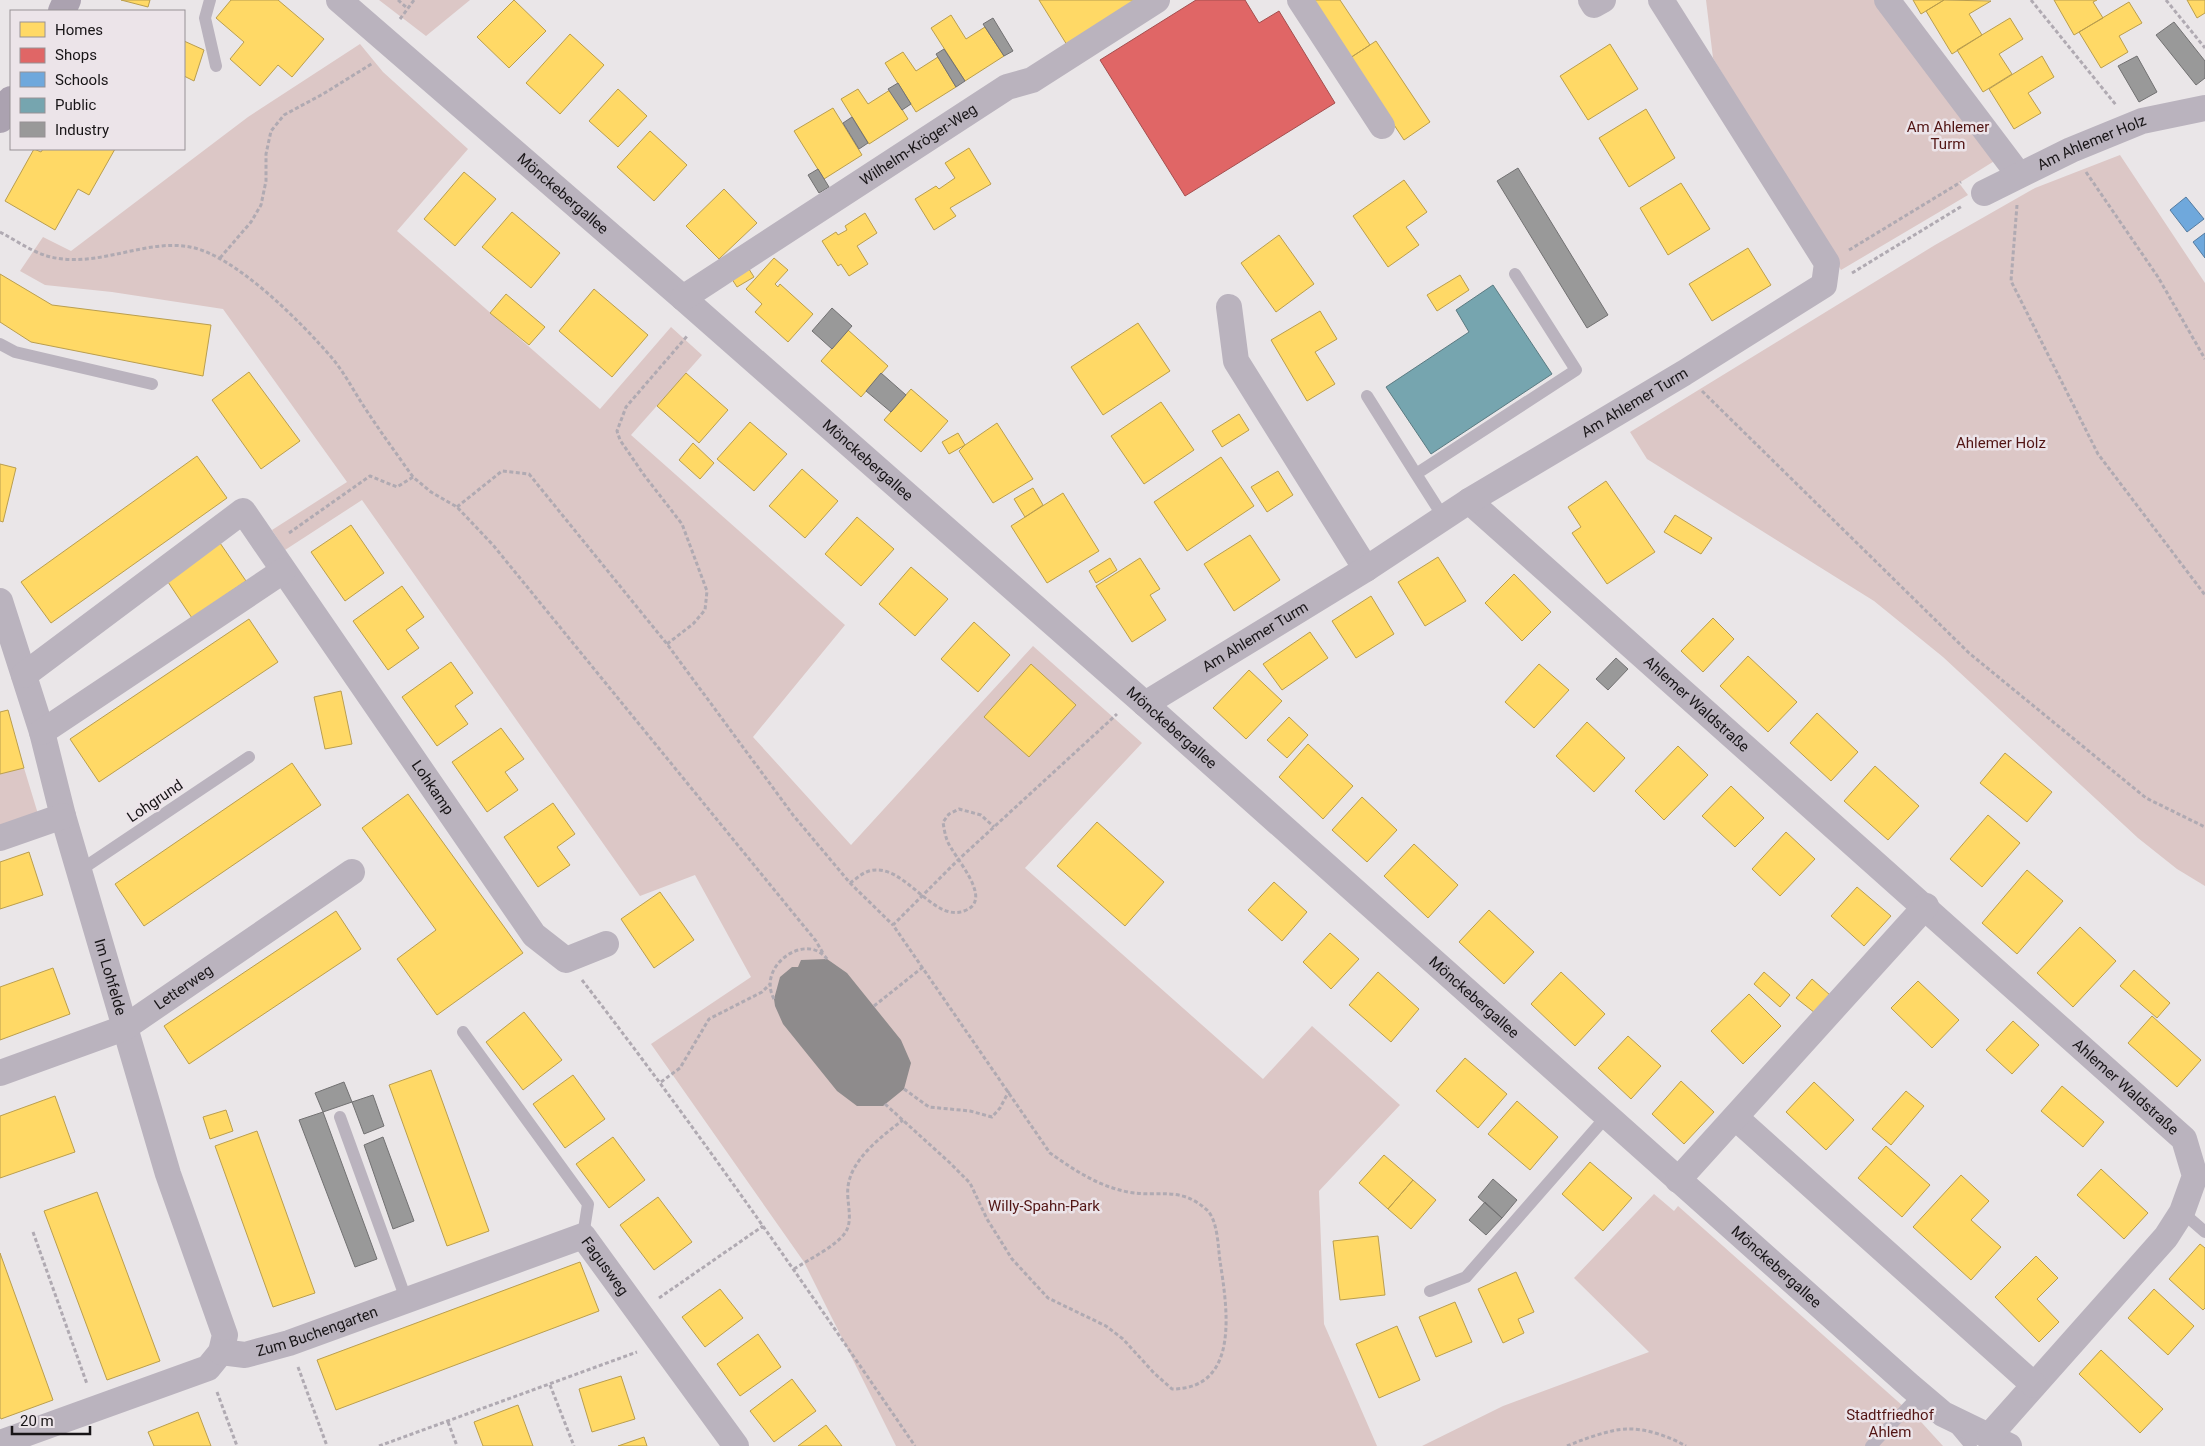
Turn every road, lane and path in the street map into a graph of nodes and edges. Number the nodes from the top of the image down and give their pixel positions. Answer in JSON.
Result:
{"nodes":[{"id":1,"x":210,"y":0,"type":"edge"},
{"id":2,"x":339,"y":0,"type":"edge"},
{"id":3,"x":398,"y":0,"type":"edge"},
{"id":4,"x":414,"y":0,"type":"edge"},
{"id":5,"x":1157,"y":0,"type":"edge"},
{"id":6,"x":1300,"y":0,"type":"edge"},
{"id":7,"x":1591,"y":0,"type":"edge"},
{"id":8,"x":1603,"y":0,"type":"edge"},
{"id":9,"x":1661,"y":0,"type":"edge"},
{"id":10,"x":1887,"y":0,"type":"edge"},
{"id":11,"x":2031,"y":0,"type":"edge"},
{"id":12,"x":2166,"y":0,"type":"edge"},
{"id":13,"x":384,"y":41,"type":"junction"},
{"id":14,"x":2205,"y":48,"type":"edge"},
{"id":15,"x":216,"y":66,"type":"dead end"},
{"id":16,"x":10,"y":102,"type":"edge"},
{"id":17,"x":2205,"y":108,"type":"edge"},
{"id":18,"x":0,"y":119,"type":"edge"},
{"id":19,"x":2132,"y":125,"type":"junction"},
{"id":20,"x":1382,"y":126,"type":"dead end"},
{"id":21,"x":2071,"y":150,"type":"junction"},
{"id":22,"x":2019,"y":175,"type":"junction"},
{"id":23,"x":1975,"y":186,"type":"junction"},
{"id":24,"x":0,"y":232,"type":"edge"},
{"id":25,"x":220,"y":258,"type":"junction"},
{"id":26,"x":1516,"y":274,"type":"dead end"},
{"id":27,"x":1826,"y":274,"type":"junction"},
{"id":28,"x":683,"y":298,"type":"junction"},
{"id":29,"x":1229,"y":307,"type":"dead end"},
{"id":30,"x":705,"y":317,"type":"junction"},
{"id":31,"x":0,"y":344,"type":"edge"},
{"id":32,"x":2205,"y":359,"type":"edge"},
{"id":33,"x":1684,"y":373,"type":"junction"},
{"id":34,"x":152,"y":384,"type":"dead end"},
{"id":35,"x":1367,"y":396,"type":"dead end"},
{"id":36,"x":1416,"y":474,"type":"junction"},
{"id":37,"x":413,"y":477,"type":"junction"},
{"id":38,"x":1469,"y":500,"type":"junction"},
{"id":39,"x":457,"y":507,"type":"junction"},
{"id":40,"x":1444,"y":518,"type":"junction"},
{"id":41,"x":268,"y":548,"type":"junction"},
{"id":42,"x":1366,"y":569,"type":"junction"},
{"id":43,"x":283,"y":571,"type":"junction"},
{"id":44,"x":2205,"y":595,"type":"edge"},
{"id":45,"x":0,"y":601,"type":"edge"},
{"id":46,"x":667,"y":644,"type":"junction"},
{"id":47,"x":24,"y":675,"type":"junction"},
{"id":48,"x":1140,"y":700,"type":"junction"},
{"id":49,"x":42,"y":732,"type":"junction"},
{"id":50,"x":249,"y":757,"type":"dead end"},
{"id":51,"x":63,"y":816,"type":"junction"},
{"id":52,"x":994,"y":827,"type":"junction"},
{"id":53,"x":2205,"y":827,"type":"edge"},
{"id":54,"x":0,"y":838,"type":"edge"},
{"id":55,"x":958,"y":860,"type":"junction"},
{"id":56,"x":79,"y":871,"type":"junction"},
{"id":57,"x":352,"y":872,"type":"dead end"},
{"id":58,"x":850,"y":883,"type":"junction"},
{"id":59,"x":923,"y":894,"type":"junction"},
{"id":60,"x":1926,"y":906,"type":"junction"},
{"id":61,"x":893,"y":925,"type":"junction"},
{"id":62,"x":606,"y":944,"type":"dead end"},
{"id":63,"x":824,"y":955,"type":"junction"},
{"id":64,"x":827,"y":959,"type":"dead end"},
{"id":65,"x":566,"y":960,"type":"junction"},
{"id":66,"x":923,"y":967,"type":"junction"},
{"id":67,"x":770,"y":984,"type":"junction"},
{"id":68,"x":774,"y":999,"type":"dead end"},
{"id":69,"x":874,"y":1006,"type":"dead end"},
{"id":70,"x":124,"y":1028,"type":"junction"},
{"id":71,"x":463,"y":1032,"type":"dead end"},
{"id":72,"x":0,"y":1073,"type":"edge"},
{"id":73,"x":661,"y":1082,"type":"junction"},
{"id":74,"x":904,"y":1089,"type":"dead end"},
{"id":75,"x":1008,"y":1091,"type":"junction"},
{"id":76,"x":885,"y":1104,"type":"dead end"},
{"id":77,"x":340,"y":1117,"type":"dead end"},
{"id":78,"x":1606,"y":1117,"type":"junction"},
{"id":79,"x":1736,"y":1118,"type":"junction"},
{"id":80,"x":903,"y":1120,"type":"junction"},
{"id":81,"x":1678,"y":1180,"type":"junction"},
{"id":82,"x":2182,"y":1212,"type":"junction"},
{"id":83,"x":764,"y":1226,"type":"junction"},
{"id":84,"x":33,"y":1232,"type":"dead end"},
{"id":85,"x":2205,"y":1232,"type":"edge"},
{"id":86,"x":583,"y":1236,"type":"junction"},
{"id":87,"x":794,"y":1269,"type":"junction"},
{"id":88,"x":1430,"y":1291,"type":"dead end"},
{"id":89,"x":406,"y":1299,"type":"junction"},
{"id":90,"x":640,"y":1312,"type":"junction"},
{"id":91,"x":290,"y":1343,"type":"junction"},
{"id":92,"x":661,"y":1343,"type":"junction"},
{"id":93,"x":214,"y":1360,"type":"junction"},
{"id":94,"x":550,"y":1385,"type":"junction"},
{"id":95,"x":2034,"y":1385,"type":"junction"},
{"id":96,"x":1920,"y":1394,"type":"junction"},
{"id":97,"x":96,"y":1408,"type":"junction"},
{"id":98,"x":448,"y":1422,"type":"junction"},
{"id":99,"x":1990,"y":1442,"type":"edge"},
{"id":100,"x":0,"y":1443,"type":"edge"},
{"id":101,"x":237,"y":1446,"type":"edge"},
{"id":102,"x":327,"y":1446,"type":"edge"},
{"id":103,"x":379,"y":1446,"type":"edge"},
{"id":104,"x":457,"y":1446,"type":"edge"},
{"id":105,"x":574,"y":1446,"type":"edge"},
{"id":106,"x":736,"y":1446,"type":"edge"},
{"id":107,"x":915,"y":1446,"type":"edge"},
{"id":108,"x":1567,"y":1446,"type":"edge"},
{"id":109,"x":1686,"y":1446,"type":"edge"},
{"id":110,"x":1871,"y":1446,"type":"edge"}],
"edges":[{"from":1,"to":15,"type":"lane"},
{"from":2,"to":13,"type":"street","name":"Mönckebergallee"},
{"from":3,"to":4,"type":"path"},
{"from":5,"to":28,"type":"street","name":"Wilhelm-Kröger-Weg"},
{"from":6,"to":20,"type":"street"},
{"from":7,"to":8,"type":"street"},
{"from":9,"to":27,"type":"street"},
{"from":10,"to":22,"type":"street"},
{"from":11,"to":19,"type":"path"},
{"from":12,"to":14,"type":"path"},
{"from":13,"to":25,"type":"path"},
{"from":13,"to":28,"type":"street","name":"Mönckebergallee"},
{"from":16,"to":18,"type":"main road"},
{"from":17,"to":19,"type":"street","name":"Am Ahlemer Holz"},
{"from":19,"to":21,"type":"street","name":"Am Ahlemer Holz"},
{"from":21,"to":22,"type":"street","name":"Am Ahlemer Holz"},
{"from":21,"to":32,"type":"path"},
{"from":22,"to":23,"type":"street","name":"Am Ahlemer Holz"},
{"from":22,"to":44,"type":"path"},
{"from":23,"to":27,"type":"path"},
{"from":23,"to":27,"type":"path"},
{"from":24,"to":25,"type":"path"},
{"from":25,"to":37,"type":"path"},
{"from":26,"to":36,"type":"lane"},
{"from":27,"to":33,"type":"street","name":"Am Ahlemer Turm"},
{"from":28,"to":30,"type":"street","name":"Mönckebergallee"},
{"from":29,"to":42,"type":"street"},
{"from":30,"to":46,"type":"path"},
{"from":30,"to":48,"type":"street","name":"Mönckebergallee"},
{"from":31,"to":34,"type":"lane"},
{"from":33,"to":38,"type":"street","name":"Am Ahlemer Turm"},
{"from":33,"to":53,"type":"path"},
{"from":35,"to":36,"type":"lane"},
{"from":36,"to":40,"type":"lane"},
{"from":37,"to":39,"type":"path"},
{"from":37,"to":41,"type":"path"},
{"from":38,"to":40,"type":"street","name":"Am Ahlemer Turm"},
{"from":38,"to":60,"type":"street","name":"Ahlemer Waldstraße"},
{"from":39,"to":46,"type":"path"},
{"from":39,"to":63,"type":"path"},
{"from":40,"to":42,"type":"street","name":"Am Ahlemer Turm"},
{"from":41,"to":43,"type":"street","name":"Lohkamp"},
{"from":41,"to":47,"type":"street","name":"Lohkamp"},
{"from":42,"to":48,"type":"street","name":"Am Ahlemer Turm"},
{"from":43,"to":49,"type":"street"},
{"from":43,"to":65,"type":"street","name":"Lohkamp"},
{"from":45,"to":47,"type":"street","name":"Im Lohfelde"},
{"from":46,"to":58,"type":"path"},
{"from":47,"to":49,"type":"street","name":"Im Lohfelde"},
{"from":48,"to":52,"type":"path"},
{"from":48,"to":78,"type":"street","name":"Mönckebergallee"},
{"from":49,"to":51,"type":"street","name":"Im Lohfelde"},
{"from":50,"to":56,"type":"lane","name":"Lohgrund"},
{"from":51,"to":54,"type":"street"},
{"from":51,"to":56,"type":"street","name":"Im Lohfelde"},
{"from":52,"to":55,"type":"path"},
{"from":52,"to":55,"type":"path"},
{"from":55,"to":59,"type":"path"},
{"from":55,"to":59,"type":"path"},
{"from":56,"to":70,"type":"street","name":"Im Lohfelde"},
{"from":57,"to":70,"type":"street","name":"Letterweg"},
{"from":58,"to":59,"type":"path"},
{"from":58,"to":61,"type":"path"},
{"from":59,"to":61,"type":"path"},
{"from":60,"to":79,"type":"street"},
{"from":60,"to":82,"type":"street","name":"Ahlemer Waldstraße"},
{"from":61,"to":66,"type":"path"},
{"from":62,"to":65,"type":"street"},
{"from":63,"to":64,"type":"path"},
{"from":63,"to":67,"type":"path"},
{"from":65,"to":73,"type":"path"},
{"from":66,"to":69,"type":"path"},
{"from":66,"to":75,"type":"path"},
{"from":67,"to":68,"type":"path"},
{"from":67,"to":73,"type":"path"},
{"from":70,"to":72,"type":"street","name":"Letterweg"},
{"from":70,"to":93,"type":"street","name":"Im Lohfelde"},
{"from":71,"to":86,"type":"lane","name":"Fagusweg"},
{"from":73,"to":83,"type":"path"},
{"from":74,"to":75,"type":"path"},
{"from":75,"to":80,"type":"path"},
{"from":76,"to":80,"type":"path"},
{"from":77,"to":89,"type":"lane"},
{"from":78,"to":81,"type":"street","name":"Mönckebergallee"},
{"from":78,"to":88,"type":"lane"},
{"from":79,"to":81,"type":"street"},
{"from":79,"to":95,"type":"street"},
{"from":80,"to":87,"type":"path"},
{"from":81,"to":96,"type":"street","name":"Mönckebergallee"},
{"from":82,"to":85,"type":"lane"},
{"from":82,"to":95,"type":"street","name":"Ahlemer Waldstraße"},
{"from":83,"to":87,"type":"path"},
{"from":83,"to":90,"type":"path"},
{"from":84,"to":97,"type":"path"},
{"from":86,"to":89,"type":"street","name":"Zum Buchengarten"},
{"from":86,"to":90,"type":"street","name":"Fagusweg"},
{"from":87,"to":107,"type":"path"},
{"from":89,"to":91,"type":"street","name":"Zum Buchengarten"},
{"from":90,"to":92,"type":"street","name":"Fagusweg"},
{"from":91,"to":93,"type":"street","name":"Zum Buchengarten"},
{"from":91,"to":102,"type":"path"},
{"from":92,"to":94,"type":"path"},
{"from":92,"to":106,"type":"street","name":"Fagusweg"},
{"from":93,"to":97,"type":"street","name":"Zum Buchengarten"},
{"from":93,"to":101,"type":"path"},
{"from":94,"to":98,"type":"path"},
{"from":94,"to":105,"type":"path"},
{"from":95,"to":99,"type":"street","name":"Ahlemer Waldstraße"},
{"from":96,"to":99,"type":"street","name":"Mönckebergallee"},
{"from":96,"to":110,"type":"lane"},
{"from":97,"to":100,"type":"street","name":"Zum Buchengarten"},
{"from":98,"to":103,"type":"path"},
{"from":98,"to":104,"type":"path"},
{"from":108,"to":109,"type":"path"}]}
